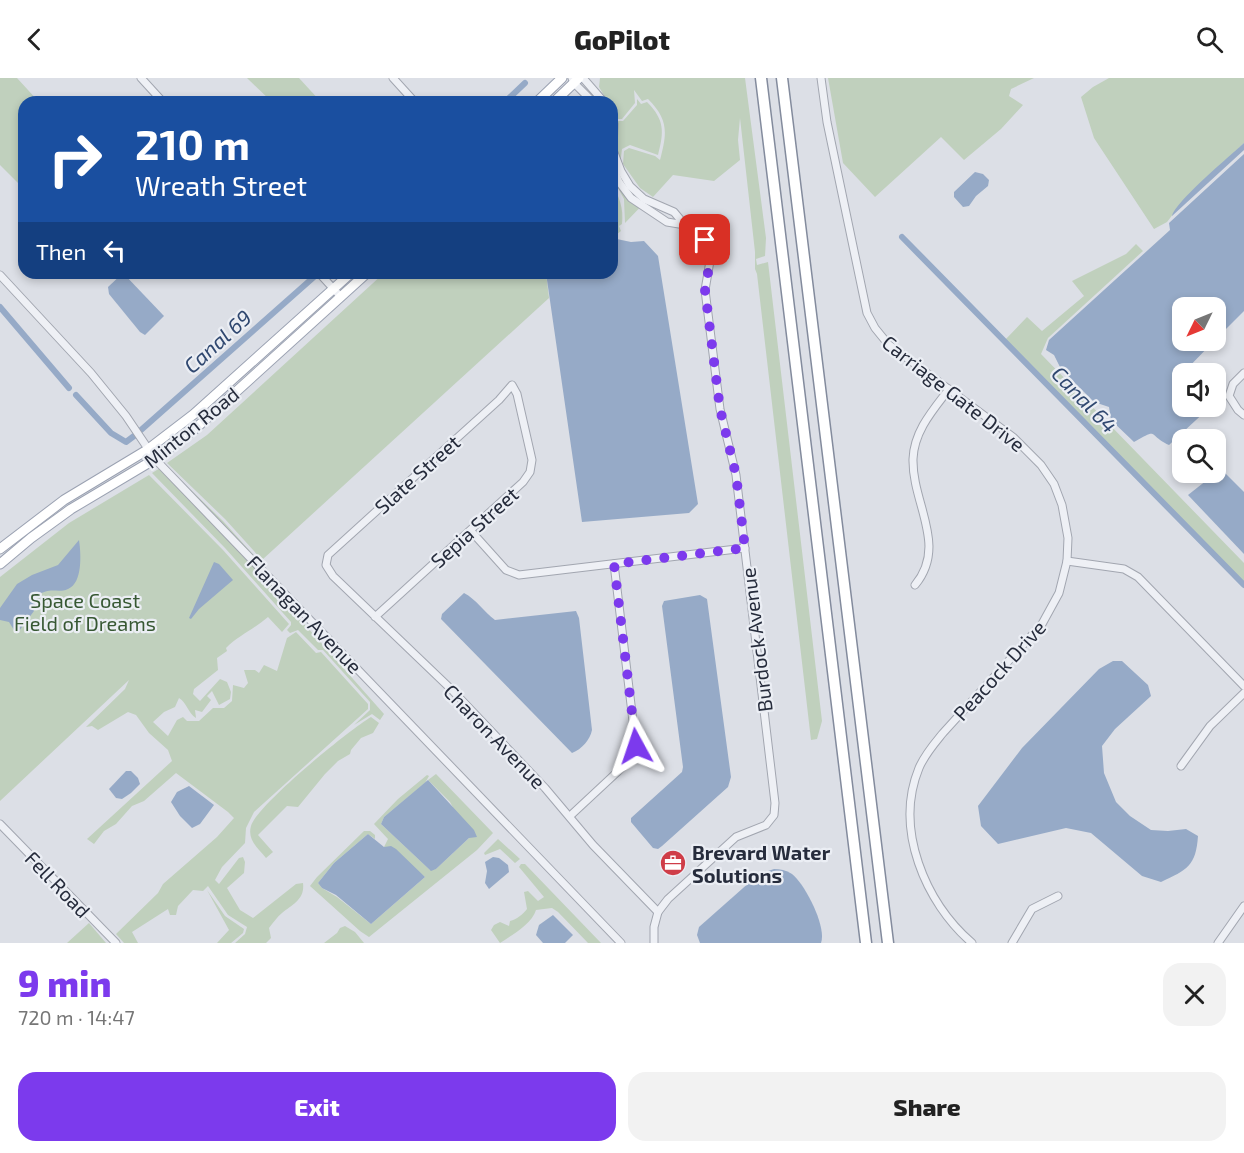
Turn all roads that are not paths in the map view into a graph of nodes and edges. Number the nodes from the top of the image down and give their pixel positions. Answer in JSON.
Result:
{"nodes":[{"id":1,"x":141,"y":78,"type":"edge"},
{"id":2,"x":393,"y":78,"type":"edge"},
{"id":3,"x":562,"y":78,"type":"edge"},
{"id":4,"x":761,"y":78,"type":"edge"},
{"id":5,"x":782,"y":78,"type":"edge"},
{"id":6,"x":820,"y":78,"type":"edge"},
{"id":7,"x":577,"y":79,"type":"edge"},
{"id":8,"x":158,"y":96,"type":"edge"},
{"id":9,"x":409,"y":96,"type":"edge"},
{"id":10,"x":543,"y":96,"type":"edge"},
{"id":11,"x":560,"y":96,"type":"edge"},
{"id":12,"x":589,"y":96,"type":"edge"},
{"id":13,"x":597,"y":96,"type":"edge"},
{"id":14,"x":618,"y":165,"type":"edge"},
{"id":15,"x":618,"y":174,"type":"edge"},
{"id":16,"x":622,"y":180,"type":"junction"},
{"id":17,"x":645,"y":203,"type":"junction"},
{"id":18,"x":667,"y":208,"type":"junction"},
{"id":19,"x":660,"y":218,"type":"junction"},
{"id":20,"x":684,"y":224,"type":"junction"},
{"id":21,"x":0,"y":275,"type":"edge"},
{"id":22,"x":324,"y":279,"type":"edge"},
{"id":23,"x":344,"y":279,"type":"edge"},
{"id":24,"x":360,"y":279,"type":"edge"},
{"id":25,"x":333,"y":289,"type":"junction"},
{"id":26,"x":341,"y":297,"type":"junction"},
{"id":27,"x":1244,"y":373,"type":"edge"},
{"id":28,"x":512,"y":385,"type":"joint"},
{"id":29,"x":949,"y":389,"type":"junction"},
{"id":30,"x":1244,"y":415,"type":"edge"},
{"id":31,"x":147,"y":450,"type":"junction"},
{"id":32,"x":154,"y":459,"type":"junction"},
{"id":33,"x":471,"y":531,"type":"junction"},
{"id":34,"x":1,"y":548,"type":"edge"},
{"id":35,"x":745,"y":548,"type":"junction"},
{"id":36,"x":1067,"y":561,"type":"junction"},
{"id":37,"x":0,"y":563,"type":"edge"},
{"id":38,"x":614,"y":564,"type":"junction"},
{"id":39,"x":326,"y":565,"type":"joint"},
{"id":40,"x":915,"y":585,"type":"dead end"},
{"id":41,"x":375,"y":617,"type":"junction"},
{"id":42,"x":1244,"y":686,"type":"edge"},
{"id":43,"x":1244,"y":693,"type":"edge"},
{"id":44,"x":1181,"y":766,"type":"dead end"},
{"id":45,"x":570,"y":816,"type":"junction"},
{"id":46,"x":0,"y":824,"type":"edge"},
{"id":47,"x":1058,"y":896,"type":"dead end"},
{"id":48,"x":1244,"y":906,"type":"edge"},
{"id":49,"x":658,"y":912,"type":"junction"},
{"id":50,"x":116,"y":943,"type":"edge"},
{"id":51,"x":621,"y":943,"type":"edge"},
{"id":52,"x":654,"y":943,"type":"edge"},
{"id":53,"x":866,"y":943,"type":"edge"},
{"id":54,"x":888,"y":943,"type":"edge"},
{"id":55,"x":972,"y":943,"type":"edge"},
{"id":56,"x":1012,"y":943,"type":"edge"},
{"id":57,"x":1218,"y":943,"type":"edge"}],
"edges":[{"from":1,"to":8,"type":"street"},
{"from":2,"to":9,"type":"street"},
{"from":3,"to":10,"type":"main road"},
{"from":4,"to":53,"type":"highway"},
{"from":5,"to":54,"type":"highway"},
{"from":6,"to":29,"type":"street","name":"Carriage Gate Drive"},
{"from":7,"to":11,"type":"main road"},
{"from":7,"to":12,"type":"street"},
{"from":7,"to":13,"type":"street"},
{"from":14,"to":16,"type":"street","name":"Burdock Avenue"},
{"from":15,"to":16,"type":"street","name":"Burdock Avenue"},
{"from":16,"to":17,"type":"street","name":"Burdock Avenue"},
{"from":17,"to":18,"type":"street","name":"Burdock Avenue"},
{"from":17,"to":19,"type":"street","name":"Burdock Avenue"},
{"from":18,"to":19,"type":"street"},
{"from":18,"to":20,"type":"street","name":"Burdock Avenue"},
{"from":19,"to":20,"type":"street","name":"Burdock Avenue"},
{"from":20,"to":35,"type":"street","name":"Burdock Avenue"},
{"from":21,"to":31,"type":"street","name":"Flanagan Avenue"},
{"from":22,"to":25,"type":"street"},
{"from":23,"to":25,"type":"main road","name":"Minton Road"},
{"from":24,"to":26,"type":"main road","name":"Minton Road"},
{"from":25,"to":26,"type":"street"},
{"from":25,"to":31,"type":"main road","name":"Minton Road"},
{"from":26,"to":32,"type":"main road","name":"Minton Road"},
{"from":27,"to":30,"type":"street"},
{"from":28,"to":33,"type":"street","name":"Sepia Street"},
{"from":28,"to":39,"type":"street","name":"Slate Street"},
{"from":29,"to":36,"type":"street","name":"Carriage Gate Drive"},
{"from":29,"to":40,"type":"street"},
{"from":31,"to":32,"type":"street","name":"Flanagan Avenue"},
{"from":31,"to":34,"type":"main road","name":"Minton Road"},
{"from":32,"to":37,"type":"main road","name":"Minton Road"},
{"from":32,"to":51,"type":"street","name":"Flanagan Avenue"},
{"from":33,"to":38,"type":"street"},
{"from":33,"to":41,"type":"street","name":"Sepia Street"},
{"from":34,"to":37,"type":"main road"},
{"from":35,"to":38,"type":"street"},
{"from":35,"to":49,"type":"street","name":"Burdock Avenue"},
{"from":36,"to":42,"type":"street"},
{"from":36,"to":55,"type":"street","name":"Peacock Drive"},
{"from":38,"to":45,"type":"street"},
{"from":39,"to":41,"type":"street","name":"Charon Avenue"},
{"from":41,"to":45,"type":"street","name":"Charon Avenue"},
{"from":43,"to":44,"type":"street"},
{"from":45,"to":49,"type":"street","name":"Charon Avenue"},
{"from":46,"to":50,"type":"street","name":"Fell Road"},
{"from":47,"to":56,"type":"street"},
{"from":48,"to":57,"type":"street"},
{"from":49,"to":52,"type":"street"}]}
